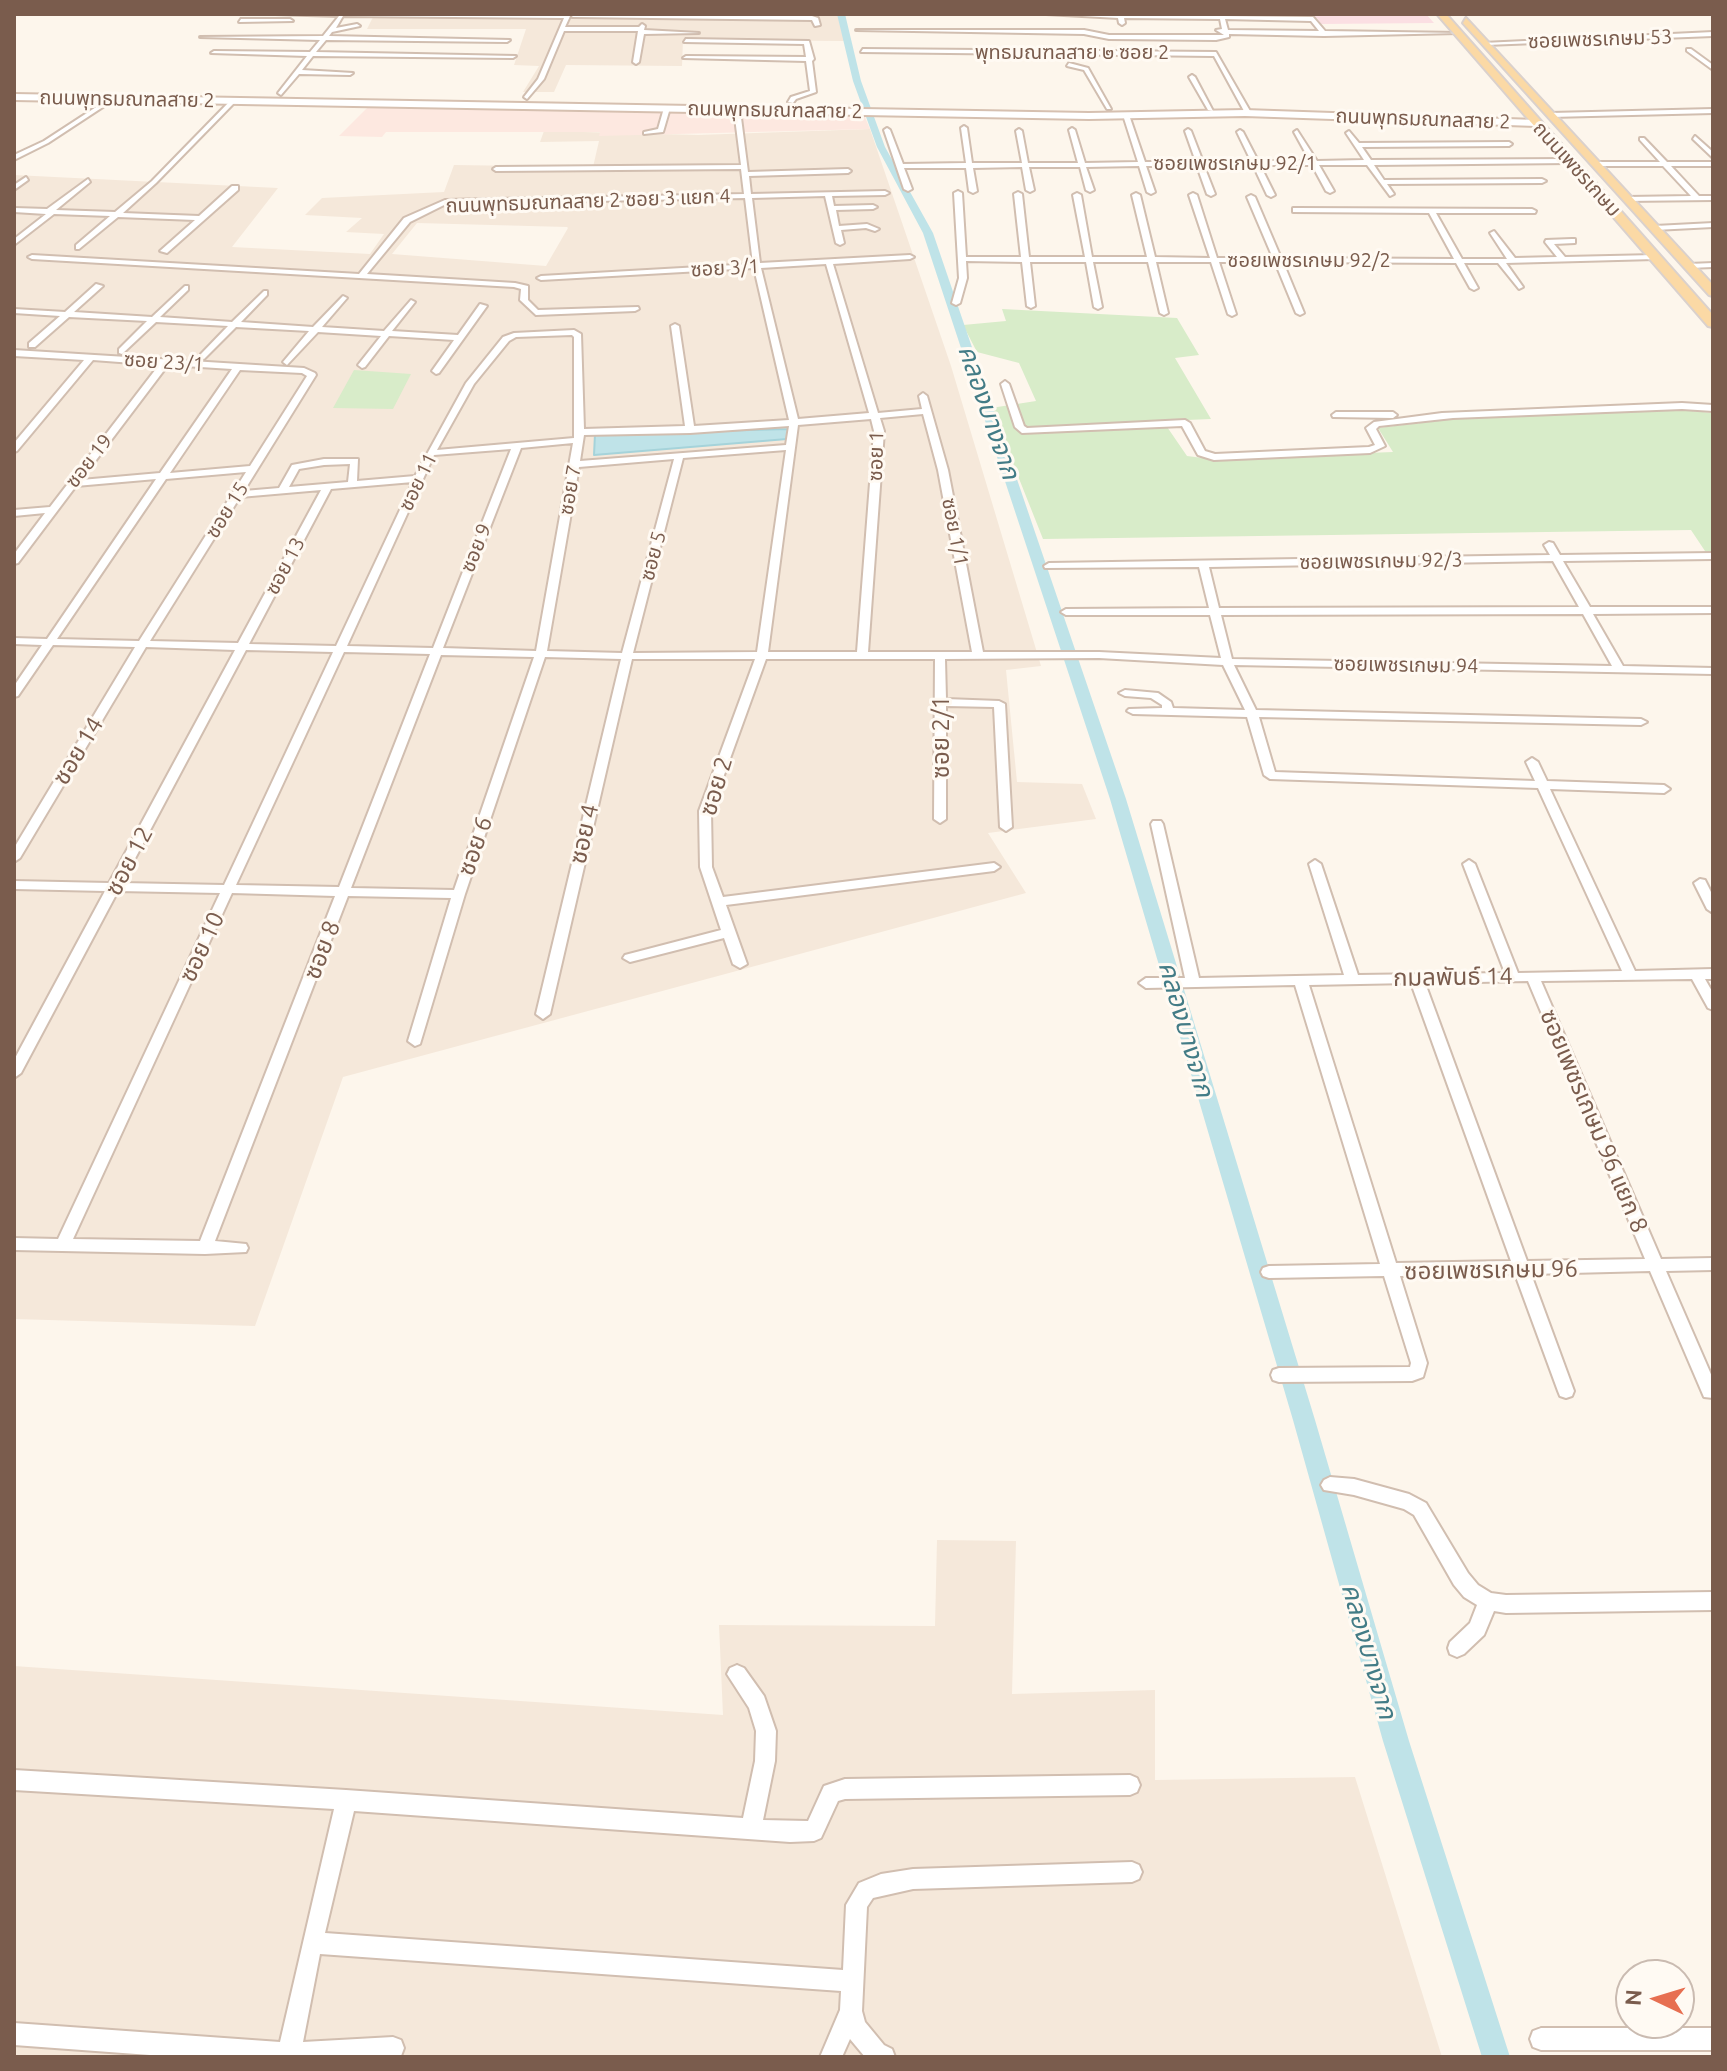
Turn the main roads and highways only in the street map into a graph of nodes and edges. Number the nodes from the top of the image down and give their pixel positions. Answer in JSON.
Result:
{"nodes":[{"id":1,"x":1441,"y":14,"type":"edge"},
{"id":2,"x":1460,"y":14,"type":"edge"},
{"id":3,"x":42,"y":89,"type":"junction"},
{"id":4,"x":14,"y":92,"type":"edge"},
{"id":5,"x":34,"y":97,"type":"junction"},
{"id":6,"x":901,"y":108,"type":"junction"},
{"id":7,"x":1112,"y":111,"type":"junction"},
{"id":8,"x":1532,"y":119,"type":"junction"},
{"id":9,"x":1555,"y":119,"type":"junction"},
{"id":10,"x":1632,"y":203,"type":"junction"},
{"id":11,"x":1612,"y":208,"type":"junction"},
{"id":12,"x":1713,"y":292,"type":"edge"},
{"id":13,"x":1713,"y":323,"type":"edge"}],
"edges":[{"from":1,"to":8,"type":"main road","name":"ถนนเพชรเกษม"},
{"from":2,"to":9,"type":"main road","name":"ถนนเพชรเกษม"},
{"from":3,"to":4,"type":"main road","name":"ถนนพุทธมณฑลสาย 2"},
{"from":3,"to":5,"type":"main road"},
{"from":3,"to":6,"type":"main road","name":"ถนนพุทธมณฑลสาย 2"},
{"from":4,"to":5,"type":"main road","name":"ถนนพุทธมณฑลสาย 2"},
{"from":5,"to":6,"type":"main road","name":"ถนนพุทธมณฑลสาย 2"},
{"from":6,"to":7,"type":"main road","name":"ถนนพุทธมณฑลสาย 2"},
{"from":7,"to":8,"type":"main road","name":"ถนนพุทธมณฑลสาย 2"},
{"from":7,"to":8,"type":"main road","name":"ถนนพุทธมณฑลสาย 2"},
{"from":8,"to":9,"type":"main road"},
{"from":8,"to":11,"type":"main road","name":"ถนนเพชรเกษม"},
{"from":9,"to":10,"type":"main road","name":"ถนนเพชรเกษม"},
{"from":10,"to":11,"type":"main road"},
{"from":10,"to":12,"type":"main road","name":"ถนนเพชรเกษม"},
{"from":11,"to":13,"type":"main road","name":"ถนนเพชรเกษม"}]}
